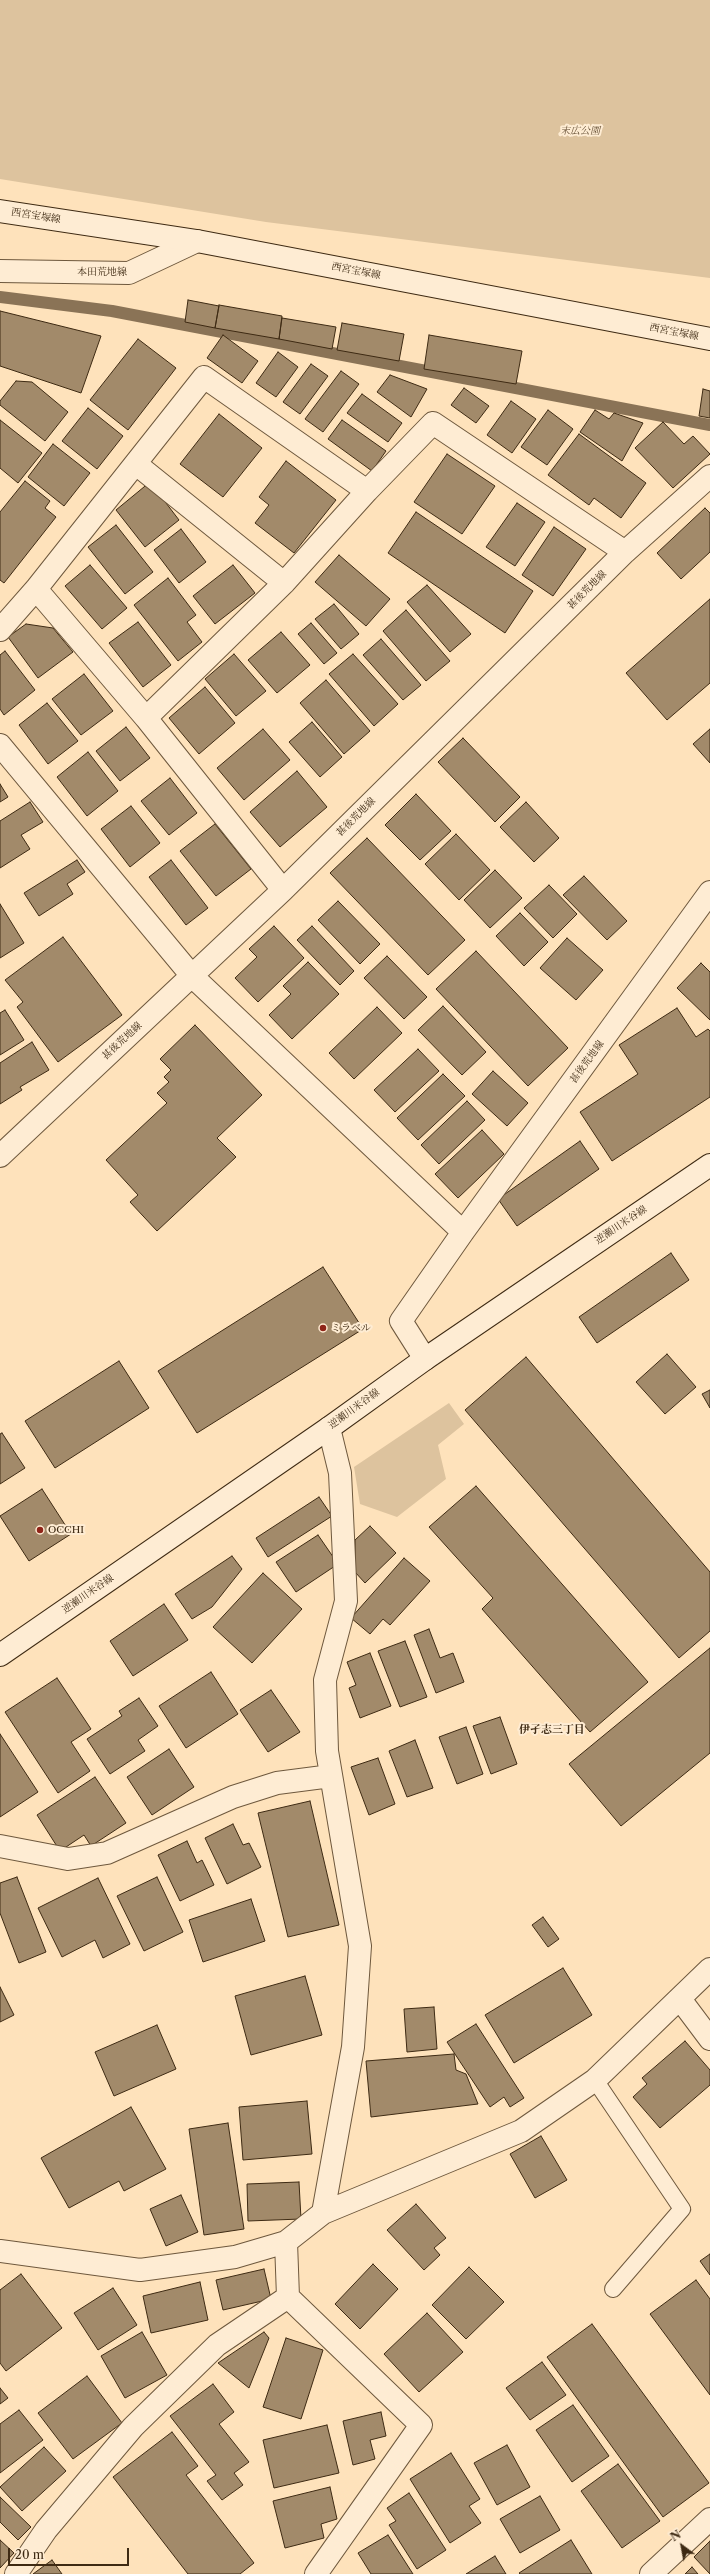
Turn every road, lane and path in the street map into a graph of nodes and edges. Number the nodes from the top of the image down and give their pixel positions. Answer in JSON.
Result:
{"nodes":[{"id":1,"x":0,"y":211,"type":"edge"},
{"id":2,"x":197,"y":241,"type":"junction"},
{"id":3,"x":0,"y":271,"type":"edge"},
{"id":4,"x":710,"y":339,"type":"edge"},
{"id":5,"x":136,"y":464,"type":"junction"},
{"id":6,"x":710,"y":476,"type":"edge"},
{"id":7,"x":368,"y":491,"type":"junction"},
{"id":8,"x":625,"y":552,"type":"junction"},
{"id":9,"x":284,"y":583,"type":"junction"},
{"id":10,"x":36,"y":589,"type":"junction"},
{"id":11,"x":0,"y":630,"type":"edge"},
{"id":12,"x":146,"y":718,"type":"junction"},
{"id":13,"x":0,"y":745,"type":"edge"},
{"id":14,"x":282,"y":890,"type":"junction"},
{"id":15,"x":710,"y":892,"type":"edge"},
{"id":16,"x":192,"y":976,"type":"junction"},
{"id":17,"x":0,"y":1156,"type":"edge"},
{"id":18,"x":710,"y":1165,"type":"edge"},
{"id":19,"x":463,"y":1232,"type":"junction"},
{"id":20,"x":425,"y":1359,"type":"junction"},
{"id":21,"x":329,"y":1428,"type":"junction"},
{"id":22,"x":0,"y":1655,"type":"edge"},
{"id":23,"x":331,"y":1776,"type":"junction"},
{"id":24,"x":0,"y":1846,"type":"edge"},
{"id":25,"x":710,"y":1969,"type":"edge"},
{"id":26,"x":680,"y":1999,"type":"junction"},
{"id":27,"x":710,"y":2039,"type":"edge"},
{"id":28,"x":595,"y":2080,"type":"junction"},
{"id":29,"x":323,"y":2213,"type":"junction"},
{"id":30,"x":286,"y":2242,"type":"junction"},
{"id":31,"x":0,"y":2251,"type":"edge"},
{"id":32,"x":613,"y":2289,"type":"dead end"},
{"id":33,"x":288,"y":2298,"type":"junction"},
{"id":34,"x":710,"y":2519,"type":"edge"},
{"id":35,"x":16,"y":2574,"type":"edge"},
{"id":36,"x":316,"y":2574,"type":"edge"},
{"id":37,"x":651,"y":2574,"type":"edge"}],
"edges":[{"from":1,"to":2,"type":"street","name":"西宮宝塚線"},
{"from":2,"to":3,"type":"street","name":"本田荒地線"},
{"from":2,"to":4,"type":"street","name":"西宮宝塚線"},
{"from":5,"to":7,"type":"street"},
{"from":5,"to":9,"type":"street"},
{"from":5,"to":10,"type":"street"},
{"from":6,"to":8,"type":"street","name":"甚後荒地線"},
{"from":7,"to":8,"type":"street"},
{"from":7,"to":9,"type":"street"},
{"from":8,"to":14,"type":"street","name":"甚後荒地線"},
{"from":9,"to":12,"type":"street"},
{"from":10,"to":11,"type":"street"},
{"from":10,"to":12,"type":"street"},
{"from":12,"to":14,"type":"street"},
{"from":13,"to":16,"type":"street"},
{"from":14,"to":16,"type":"street","name":"甚後荒地線"},
{"from":15,"to":19,"type":"street","name":"甚後荒地線"},
{"from":16,"to":17,"type":"street","name":"甚後荒地線"},
{"from":16,"to":19,"type":"street"},
{"from":18,"to":20,"type":"street","name":"逆瀬川米谷線"},
{"from":19,"to":20,"type":"street","name":"甚後荒地線"},
{"from":20,"to":21,"type":"street","name":"逆瀬川米谷線"},
{"from":21,"to":22,"type":"street","name":"逆瀬川米谷線"},
{"from":21,"to":23,"type":"street"},
{"from":23,"to":24,"type":"street"},
{"from":23,"to":29,"type":"street"},
{"from":25,"to":26,"type":"street"},
{"from":26,"to":27,"type":"street"},
{"from":26,"to":28,"type":"street"},
{"from":28,"to":29,"type":"street"},
{"from":28,"to":32,"type":"lane"},
{"from":29,"to":30,"type":"street"},
{"from":30,"to":31,"type":"street"},
{"from":30,"to":33,"type":"street"},
{"from":33,"to":35,"type":"street"},
{"from":33,"to":36,"type":"street"},
{"from":34,"to":37,"type":"street"}]}
